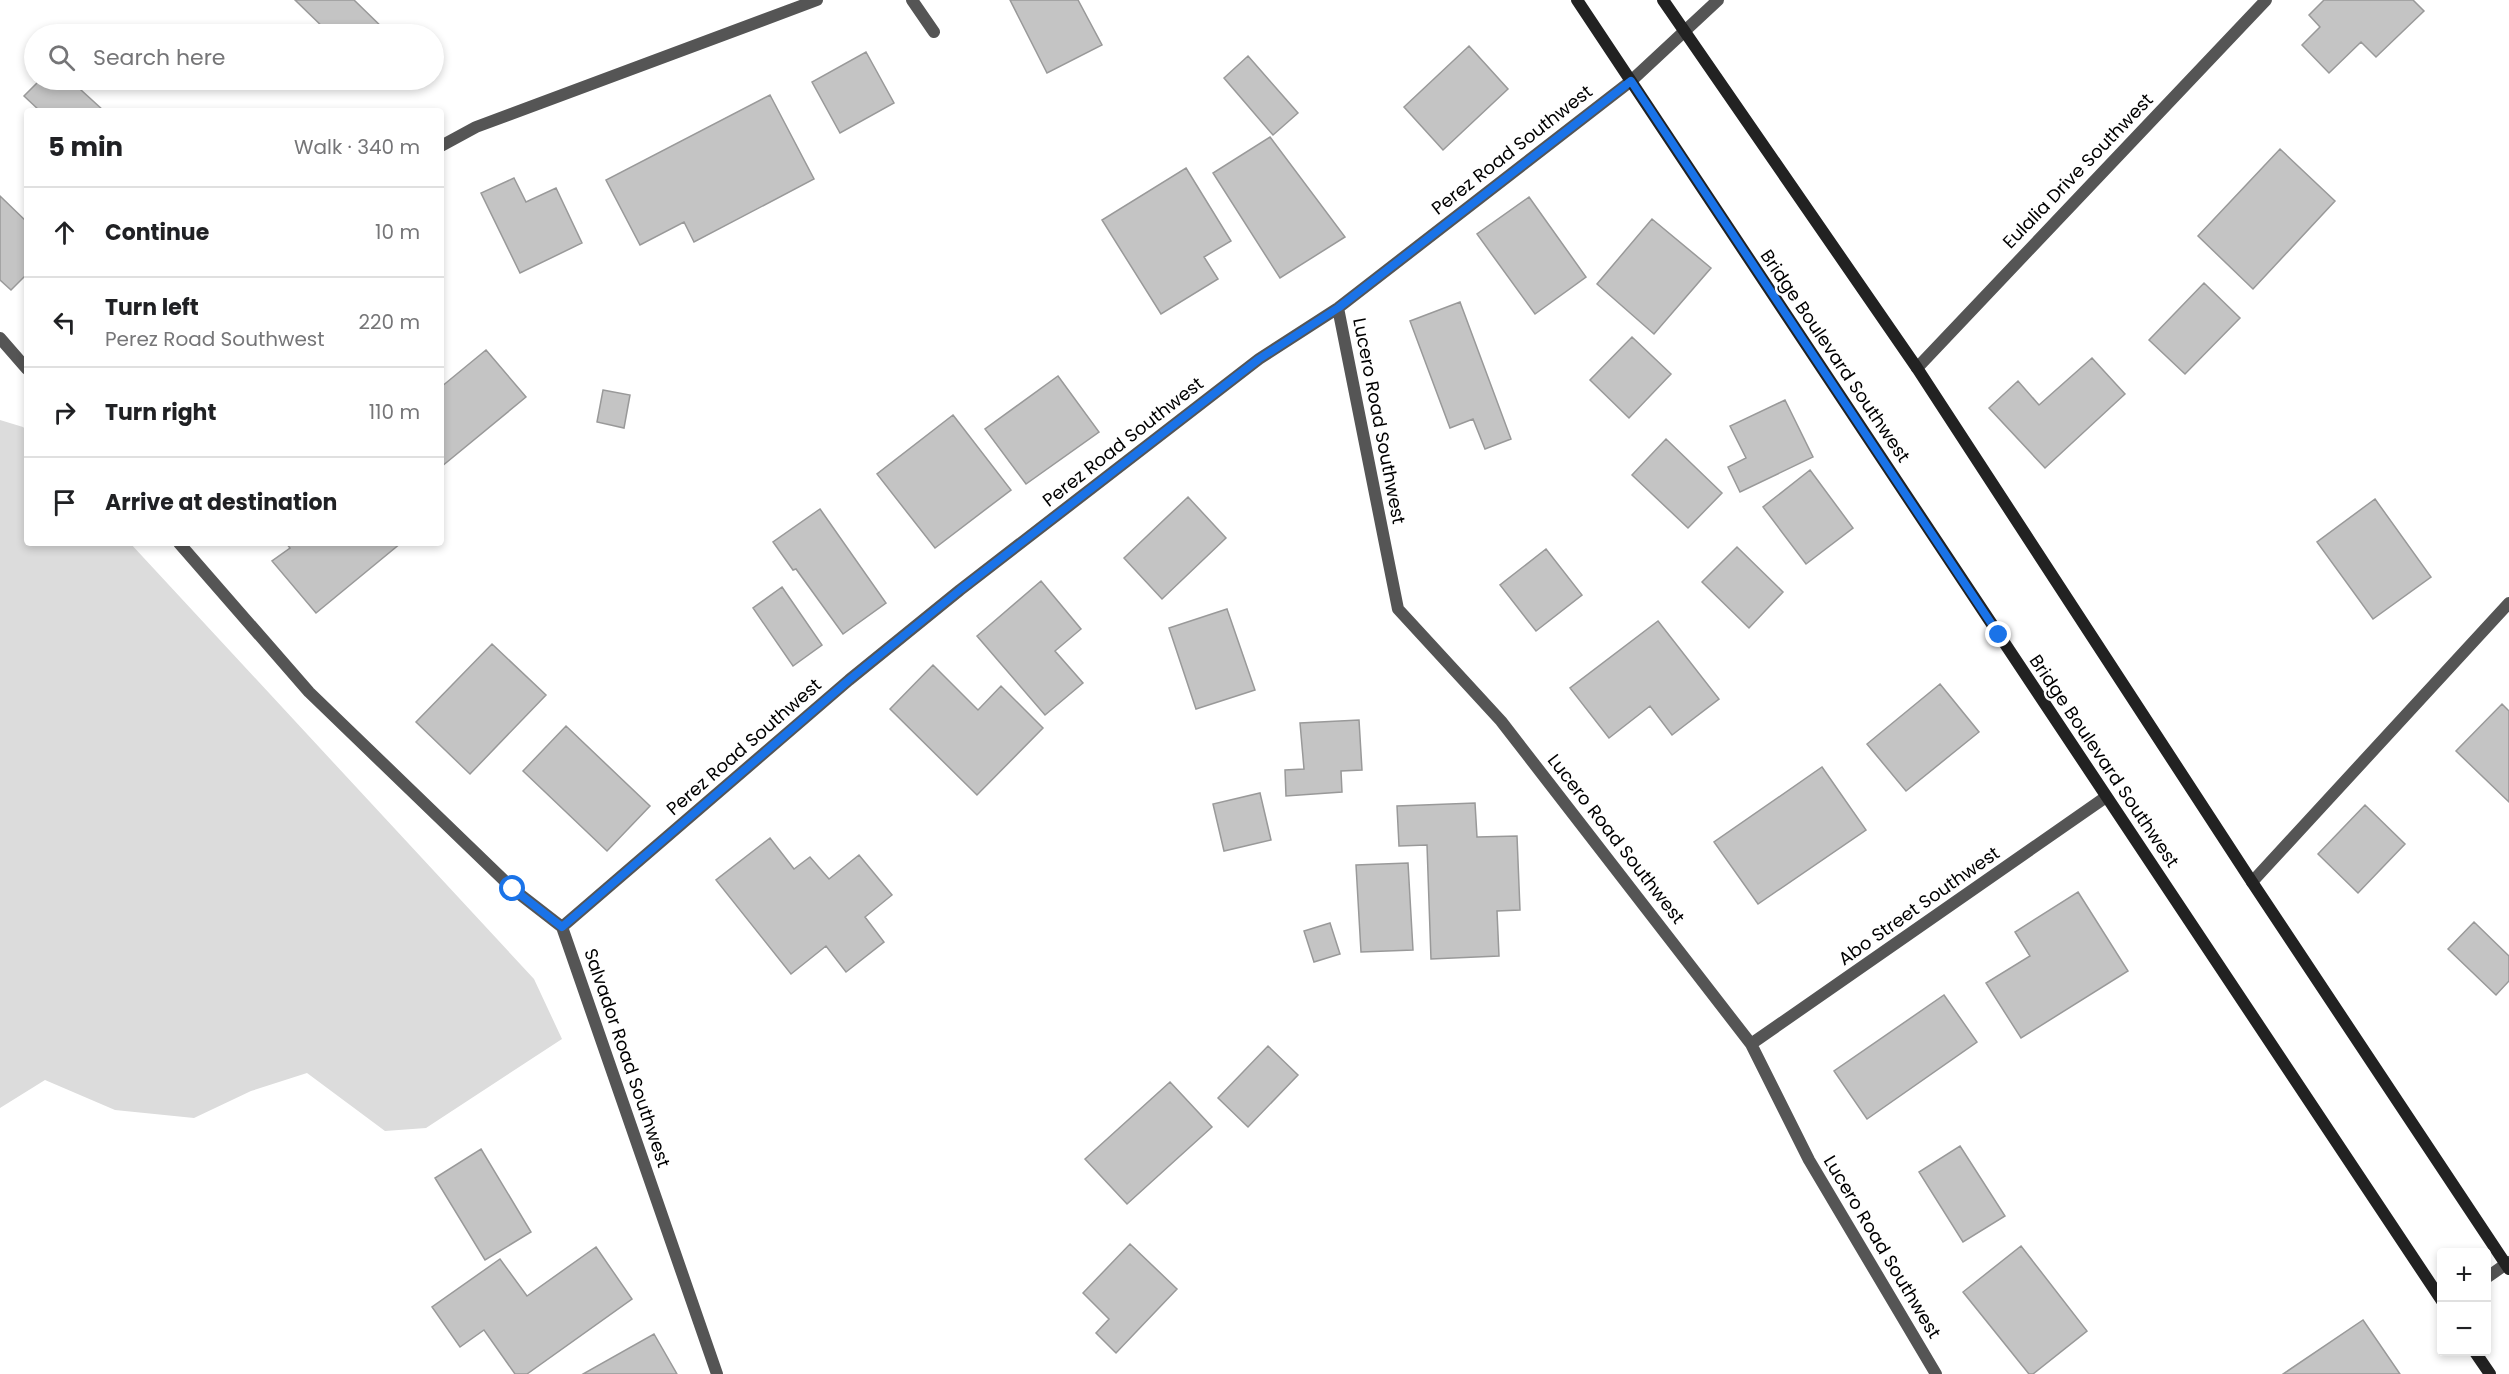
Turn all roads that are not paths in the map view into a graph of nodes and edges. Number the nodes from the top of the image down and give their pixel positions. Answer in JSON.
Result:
{"nodes":[{"id":1,"x":817,"y":0,"type":"edge"},
{"id":2,"x":912,"y":0,"type":"edge"},
{"id":3,"x":1577,"y":0,"type":"edge"},
{"id":4,"x":1663,"y":0,"type":"edge"},
{"id":5,"x":1718,"y":0,"type":"edge"},
{"id":6,"x":2266,"y":0,"type":"edge"},
{"id":7,"x":1684,"y":31,"type":"junction"},
{"id":8,"x":934,"y":32,"type":"dead end"},
{"id":9,"x":1631,"y":81,"type":"junction"},
{"id":10,"x":444,"y":144,"type":"edge"},
{"id":11,"x":1338,"y":308,"type":"junction"},
{"id":12,"x":0,"y":338,"type":"edge"},
{"id":13,"x":24,"y":366,"type":"edge"},
{"id":14,"x":1917,"y":368,"type":"junction"},
{"id":15,"x":182,"y":546,"type":"edge"},
{"id":16,"x":2509,"y":603,"type":"edge"},
{"id":17,"x":2106,"y":797,"type":"junction"},
{"id":18,"x":2252,"y":882,"type":"junction"},
{"id":19,"x":562,"y":927,"type":"junction"},
{"id":20,"x":1751,"y":1044,"type":"junction"},
{"id":21,"x":2508,"y":1265,"type":"edge"},
{"id":22,"x":2491,"y":1276,"type":"edge"},
{"id":23,"x":2437,"y":1294,"type":"edge"},
{"id":24,"x":2478,"y":1356,"type":"edge"},
{"id":25,"x":717,"y":1374,"type":"edge"},
{"id":26,"x":1936,"y":1374,"type":"edge"},
{"id":27,"x":2490,"y":1374,"type":"edge"}],
"edges":[{"from":1,"to":10,"type":"street"},
{"from":2,"to":8,"type":"street"},
{"from":3,"to":9,"type":"main road","name":"Bridge Boulevard Southwest"},
{"from":4,"to":7,"type":"main road"},
{"from":5,"to":7,"type":"street","name":"Perez Road Southwest"},
{"from":6,"to":14,"type":"street","name":"Eulalia Drive Southwest"},
{"from":7,"to":9,"type":"street","name":"Perez Road Southwest"},
{"from":7,"to":14,"type":"main road"},
{"from":9,"to":11,"type":"street","name":"Perez Road Southwest"},
{"from":9,"to":17,"type":"main road","name":"Bridge Boulevard Southwest"},
{"from":11,"to":19,"type":"street","name":"Perez Road Southwest"},
{"from":11,"to":20,"type":"street","name":"Lucero Road Southwest"},
{"from":12,"to":13,"type":"street"},
{"from":14,"to":18,"type":"main road"},
{"from":15,"to":19,"type":"street"},
{"from":16,"to":18,"type":"street"},
{"from":17,"to":20,"type":"street","name":"Abo Street Southwest"},
{"from":17,"to":23,"type":"main road","name":"Bridge Boulevard Southwest"},
{"from":18,"to":21,"type":"main road"},
{"from":19,"to":25,"type":"street","name":"Salvador Road Southwest"},
{"from":20,"to":26,"type":"street","name":"Lucero Road Southwest"},
{"from":21,"to":22,"type":"street"},
{"from":24,"to":27,"type":"main road"}]}
